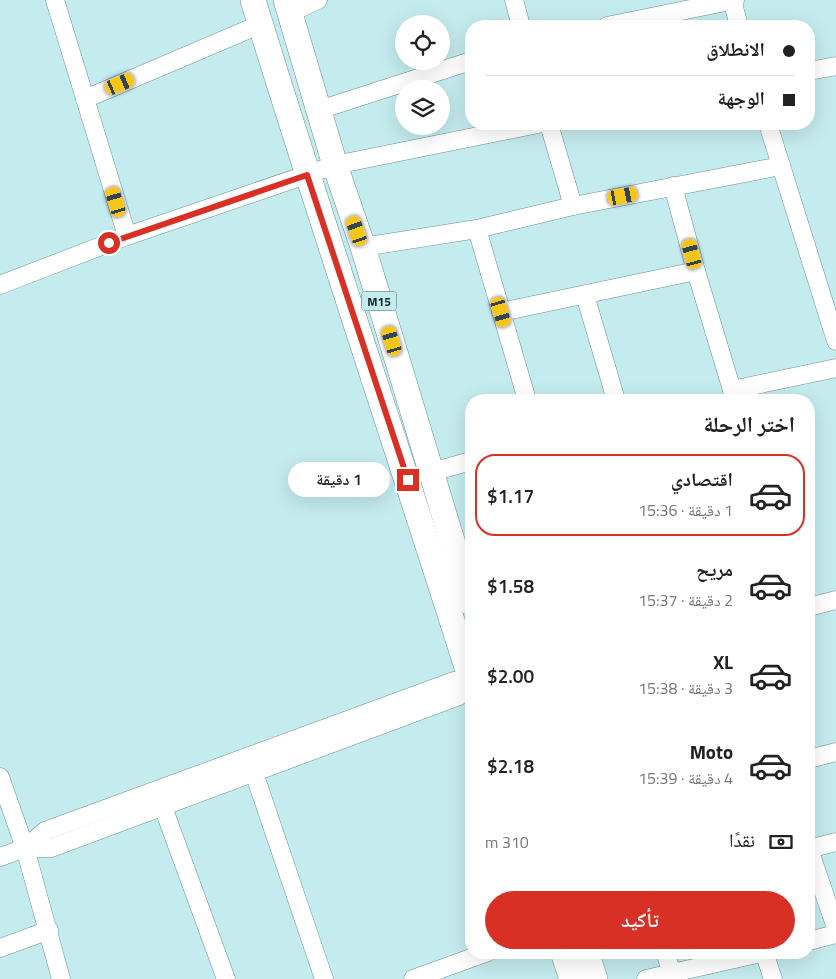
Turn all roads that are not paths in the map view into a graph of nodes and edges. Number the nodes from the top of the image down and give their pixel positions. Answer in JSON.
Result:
{"nodes":[{"id":1,"x":55,"y":0,"type":"edge"},
{"id":2,"x":253,"y":0,"type":"edge"},
{"id":3,"x":318,"y":0,"type":"edge"},
{"id":4,"x":514,"y":0,"type":"edge"},
{"id":5,"x":733,"y":0,"type":"edge"},
{"id":6,"x":288,"y":6,"type":"edge"},
{"id":7,"x":519,"y":20,"type":"edge"},
{"id":8,"x":637,"y":20,"type":"edge"},
{"id":9,"x":738,"y":20,"type":"edge"},
{"id":10,"x":261,"y":24,"type":"junction"},
{"id":11,"x":465,"y":63,"type":"edge"},
{"id":12,"x":836,"y":66,"type":"edge"},
{"id":13,"x":815,"y":69,"type":"edge"},
{"id":14,"x":85,"y":99,"type":"junction"},
{"id":15,"x":319,"y":110,"type":"junction"},
{"id":16,"x":508,"y":130,"type":"edge"},
{"id":17,"x":551,"y":130,"type":"edge"},
{"id":18,"x":770,"y":130,"type":"edge"},
{"id":19,"x":335,"y":165,"type":"junction"},
{"id":20,"x":781,"y":166,"type":"junction"},
{"id":21,"x":307,"y":175,"type":"junction"},
{"id":22,"x":673,"y":186,"type":"junction"},
{"id":23,"x":573,"y":206,"type":"junction"},
{"id":24,"x":477,"y":229,"type":"junction"},
{"id":25,"x":127,"y":236,"type":"junction"},
{"id":26,"x":363,"y":248,"type":"junction"},
{"id":27,"x":696,"y":271,"type":"junction"},
{"id":28,"x":0,"y":285,"type":"edge"},
{"id":29,"x":585,"y":295,"type":"junction"},
{"id":30,"x":501,"y":312,"type":"junction"},
{"id":31,"x":836,"y":340,"type":"edge"},
{"id":32,"x":836,"y":368,"type":"edge"},
{"id":33,"x":525,"y":394,"type":"edge"},
{"id":34,"x":614,"y":394,"type":"edge"},
{"id":35,"x":733,"y":394,"type":"edge"},
{"id":36,"x":737,"y":394,"type":"edge"},
{"id":37,"x":465,"y":462,"type":"edge"},
{"id":38,"x":432,"y":472,"type":"junction"},
{"id":39,"x":465,"y":583,"type":"edge"},
{"id":40,"x":836,"y":600,"type":"edge"},
{"id":41,"x":815,"y":605,"type":"edge"},
{"id":42,"x":465,"y":663,"type":"edge"},
{"id":43,"x":465,"y":682,"type":"edge"},
{"id":44,"x":836,"y":752,"type":"edge"},
{"id":45,"x":815,"y":757,"type":"edge"},
{"id":46,"x":251,"y":764,"type":"junction"},
{"id":47,"x":0,"y":777,"type":"edge"},
{"id":48,"x":163,"y":807,"type":"junction"},
{"id":49,"x":836,"y":842,"type":"edge"},
{"id":50,"x":815,"y":847,"type":"edge"},
{"id":51,"x":26,"y":848,"type":"junction"},
{"id":52,"x":0,"y":857,"type":"edge"},
{"id":53,"x":815,"y":867,"type":"edge"},
{"id":54,"x":836,"y":928,"type":"edge"},
{"id":55,"x":49,"y":930,"type":"junction"},
{"id":56,"x":836,"y":934,"type":"edge"},
{"id":57,"x":815,"y":939,"type":"edge"},
{"id":58,"x":0,"y":948,"type":"edge"},
{"id":59,"x":469,"y":959,"type":"edge"},
{"id":60,"x":566,"y":959,"type":"edge"},
{"id":61,"x":588,"y":959,"type":"edge"},
{"id":62,"x":667,"y":959,"type":"edge"},
{"id":63,"x":740,"y":959,"type":"edge"},
{"id":64,"x":766,"y":959,"type":"edge"},
{"id":65,"x":673,"y":976,"type":"edge"},
{"id":66,"x":61,"y":979,"type":"edge"},
{"id":67,"x":226,"y":979,"type":"edge"},
{"id":68,"x":324,"y":979,"type":"edge"},
{"id":69,"x":413,"y":979,"type":"edge"},
{"id":70,"x":572,"y":979,"type":"edge"},
{"id":71,"x":595,"y":979,"type":"edge"},
{"id":72,"x":646,"y":979,"type":"edge"},
{"id":73,"x":773,"y":979,"type":"edge"}],
"edges":[{"from":1,"to":14,"type":"street"},
{"from":2,"to":10,"type":"highway","number":"M15"},
{"from":3,"to":6,"type":"street"},
{"from":4,"to":7,"type":"street"},
{"from":5,"to":8,"type":"street"},
{"from":5,"to":9,"type":"street"},
{"from":6,"to":15,"type":"highway","number":"M15"},
{"from":10,"to":14,"type":"street"},
{"from":10,"to":21,"type":"highway","number":"M15"},
{"from":11,"to":15,"type":"street"},
{"from":12,"to":13,"type":"street"},
{"from":14,"to":25,"type":"street"},
{"from":15,"to":19,"type":"highway","number":"M15"},
{"from":16,"to":19,"type":"street"},
{"from":17,"to":23,"type":"street"},
{"from":18,"to":20,"type":"street"},
{"from":19,"to":21,"type":"street"},
{"from":19,"to":26,"type":"highway","number":"M15"},
{"from":20,"to":22,"type":"street"},
{"from":20,"to":31,"type":"street"},
{"from":21,"to":25,"type":"street"},
{"from":21,"to":42,"type":"highway","number":"M15"},
{"from":22,"to":23,"type":"street"},
{"from":22,"to":27,"type":"street"},
{"from":23,"to":24,"type":"street"},
{"from":24,"to":26,"type":"street"},
{"from":24,"to":30,"type":"street"},
{"from":25,"to":28,"type":"street"},
{"from":26,"to":38,"type":"highway","number":"M15"},
{"from":27,"to":29,"type":"street"},
{"from":27,"to":35,"type":"street"},
{"from":29,"to":30,"type":"street"},
{"from":29,"to":34,"type":"street"},
{"from":30,"to":33,"type":"street"},
{"from":32,"to":36,"type":"street"},
{"from":37,"to":38,"type":"street"},
{"from":38,"to":39,"type":"highway","number":"M15"},
{"from":40,"to":41,"type":"street"},
{"from":43,"to":46,"type":"street"},
{"from":44,"to":45,"type":"street"},
{"from":46,"to":48,"type":"street"},
{"from":46,"to":51,"type":"street"},
{"from":46,"to":68,"type":"street"},
{"from":47,"to":51,"type":"street"},
{"from":48,"to":51,"type":"street"},
{"from":48,"to":67,"type":"street"},
{"from":49,"to":50,"type":"street"},
{"from":51,"to":52,"type":"street"},
{"from":51,"to":55,"type":"street"},
{"from":53,"to":54,"type":"street"},
{"from":55,"to":58,"type":"street"},
{"from":55,"to":66,"type":"street"},
{"from":56,"to":57,"type":"street"},
{"from":59,"to":69,"type":"street"},
{"from":60,"to":70,"type":"highway"},
{"from":61,"to":71,"type":"highway"},
{"from":62,"to":65,"type":"street"},
{"from":63,"to":65,"type":"street"},
{"from":64,"to":73,"type":"street"},
{"from":65,"to":72,"type":"street"}]}
